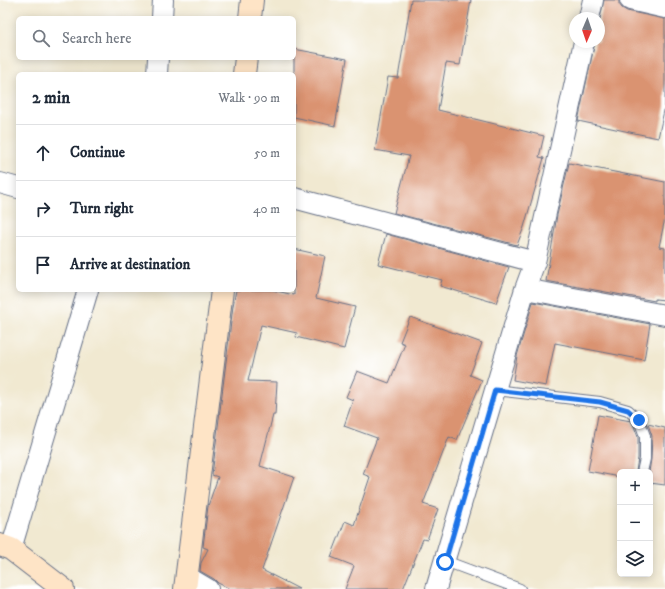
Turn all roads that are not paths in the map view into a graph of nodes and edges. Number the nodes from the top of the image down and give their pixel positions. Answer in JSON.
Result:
{"nodes":[{"id":1,"x":163,"y":0,"type":"edge"},
{"id":2,"x":252,"y":0,"type":"edge"},
{"id":3,"x":593,"y":0,"type":"edge"},
{"id":4,"x":630,"y":0,"type":"edge"},
{"id":5,"x":665,"y":8,"type":"edge"},
{"id":6,"x":590,"y":12,"type":"edge"},
{"id":7,"x":162,"y":16,"type":"edge"},
{"id":8,"x":250,"y":16,"type":"edge"},
{"id":9,"x":583,"y":48,"type":"edge"},
{"id":10,"x":158,"y":60,"type":"edge"},
{"id":11,"x":246,"y":60,"type":"edge"},
{"id":12,"x":157,"y":72,"type":"edge"},
{"id":13,"x":244,"y":72,"type":"edge"},
{"id":14,"x":0,"y":183,"type":"edge"},
{"id":15,"x":16,"y":187,"type":"edge"},
{"id":16,"x":296,"y":199,"type":"edge"},
{"id":17,"x":535,"y":262,"type":"junction"},
{"id":18,"x":524,"y":289,"type":"junction"},
{"id":19,"x":87,"y":292,"type":"edge"},
{"id":20,"x":222,"y":292,"type":"edge"},
{"id":21,"x":665,"y":314,"type":"edge"},
{"id":22,"x":495,"y":390,"type":"junction"},
{"id":23,"x":643,"y":469,"type":"edge"},
{"id":24,"x":6,"y":547,"type":"edge"},
{"id":25,"x":445,"y":562,"type":"junction"},
{"id":26,"x":186,"y":583,"type":"edge"},
{"id":27,"x":63,"y":589,"type":"edge"},
{"id":28,"x":208,"y":589,"type":"edge"},
{"id":29,"x":436,"y":589,"type":"edge"},
{"id":30,"x":520,"y":589,"type":"edge"}],
"edges":[{"from":1,"to":7,"type":"street"},
{"from":2,"to":8,"type":"main road"},
{"from":3,"to":6,"type":"street"},
{"from":4,"to":5,"type":"street"},
{"from":9,"to":17,"type":"street"},
{"from":10,"to":12,"type":"street"},
{"from":11,"to":13,"type":"main road"},
{"from":14,"to":15,"type":"street"},
{"from":16,"to":17,"type":"street"},
{"from":17,"to":18,"type":"street"},
{"from":18,"to":21,"type":"street"},
{"from":18,"to":22,"type":"street"},
{"from":19,"to":24,"type":"street"},
{"from":20,"to":26,"type":"main road"},
{"from":22,"to":23,"type":"lane"},
{"from":22,"to":25,"type":"street"},
{"from":24,"to":27,"type":"main road"},
{"from":25,"to":29,"type":"street"},
{"from":25,"to":30,"type":"lane"},
{"from":26,"to":28,"type":"street"}]}
